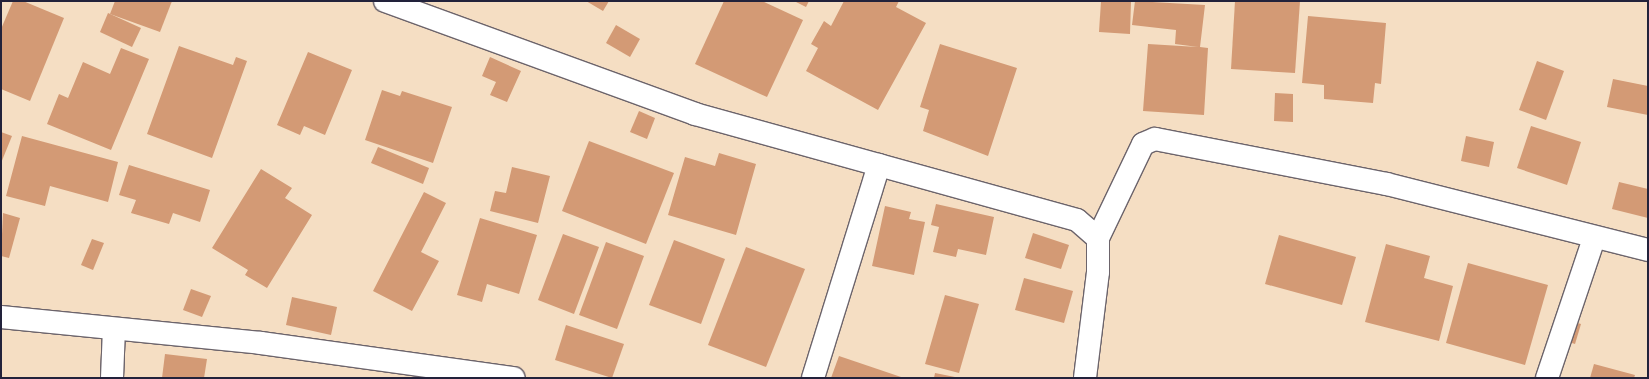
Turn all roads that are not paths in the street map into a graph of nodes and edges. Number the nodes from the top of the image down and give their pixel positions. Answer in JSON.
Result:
{"nodes":[{"id":1,"x":385,"y":1,"type":"edge"},
{"id":2,"x":879,"y":165,"type":"junction"},
{"id":3,"x":1098,"y":238,"type":"junction"},
{"id":4,"x":1594,"y":238,"type":"junction"},
{"id":5,"x":1648,"y":250,"type":"edge"},
{"id":6,"x":1,"y":317,"type":"edge"},
{"id":7,"x":114,"y":329,"type":"junction"},
{"id":8,"x":112,"y":378,"type":"edge"},
{"id":9,"x":514,"y":378,"type":"edge"},
{"id":10,"x":812,"y":378,"type":"edge"},
{"id":11,"x":1085,"y":378,"type":"edge"},
{"id":12,"x":1547,"y":378,"type":"edge"}],
"edges":[{"from":1,"to":2,"type":"street"},
{"from":2,"to":3,"type":"street"},
{"from":2,"to":10,"type":"street"},
{"from":3,"to":4,"type":"street"},
{"from":3,"to":11,"type":"street"},
{"from":4,"to":5,"type":"street"},
{"from":4,"to":12,"type":"street"},
{"from":6,"to":7,"type":"street"},
{"from":7,"to":8,"type":"street"},
{"from":7,"to":9,"type":"street"}]}
